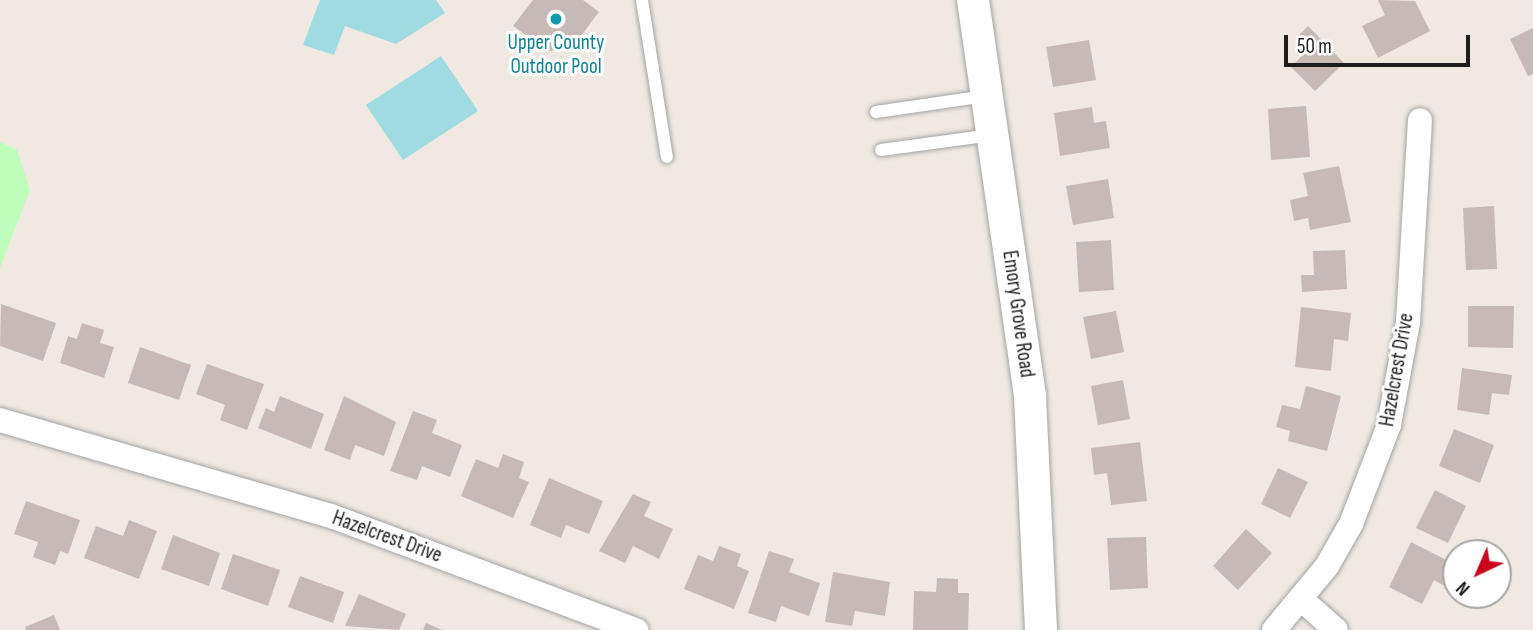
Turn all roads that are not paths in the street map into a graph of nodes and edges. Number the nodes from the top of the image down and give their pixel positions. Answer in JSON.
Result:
{"nodes":[{"id":1,"x":642,"y":0,"type":"edge"},
{"id":2,"x":973,"y":0,"type":"edge"},
{"id":3,"x":987,"y":96,"type":"junction"},
{"id":4,"x":876,"y":112,"type":"dead end"},
{"id":5,"x":1420,"y":120,"type":"dead end"},
{"id":6,"x":993,"y":135,"type":"junction"},
{"id":7,"x":881,"y":150,"type":"dead end"},
{"id":8,"x":667,"y":157,"type":"dead end"},
{"id":9,"x":0,"y":420,"type":"edge"},
{"id":10,"x":1302,"y":600,"type":"junction"},
{"id":11,"x":636,"y":630,"type":"edge"},
{"id":12,"x":1041,"y":630,"type":"edge"},
{"id":13,"x":1274,"y":630,"type":"edge"},
{"id":14,"x":1336,"y":630,"type":"edge"}],
"edges":[{"from":1,"to":8,"type":"lane"},
{"from":2,"to":3,"type":"street","name":"Emory Grove Road"},
{"from":3,"to":4,"type":"lane"},
{"from":3,"to":6,"type":"street","name":"Emory Grove Road"},
{"from":5,"to":10,"type":"street","name":"Hazelcrest Drive"},
{"from":6,"to":7,"type":"lane"},
{"from":6,"to":12,"type":"street","name":"Emory Grove Road"},
{"from":9,"to":11,"type":"street","name":"Hazelcrest Drive"},
{"from":10,"to":13,"type":"street","name":"Hazelcrest Drive"},
{"from":10,"to":14,"type":"street"}]}
